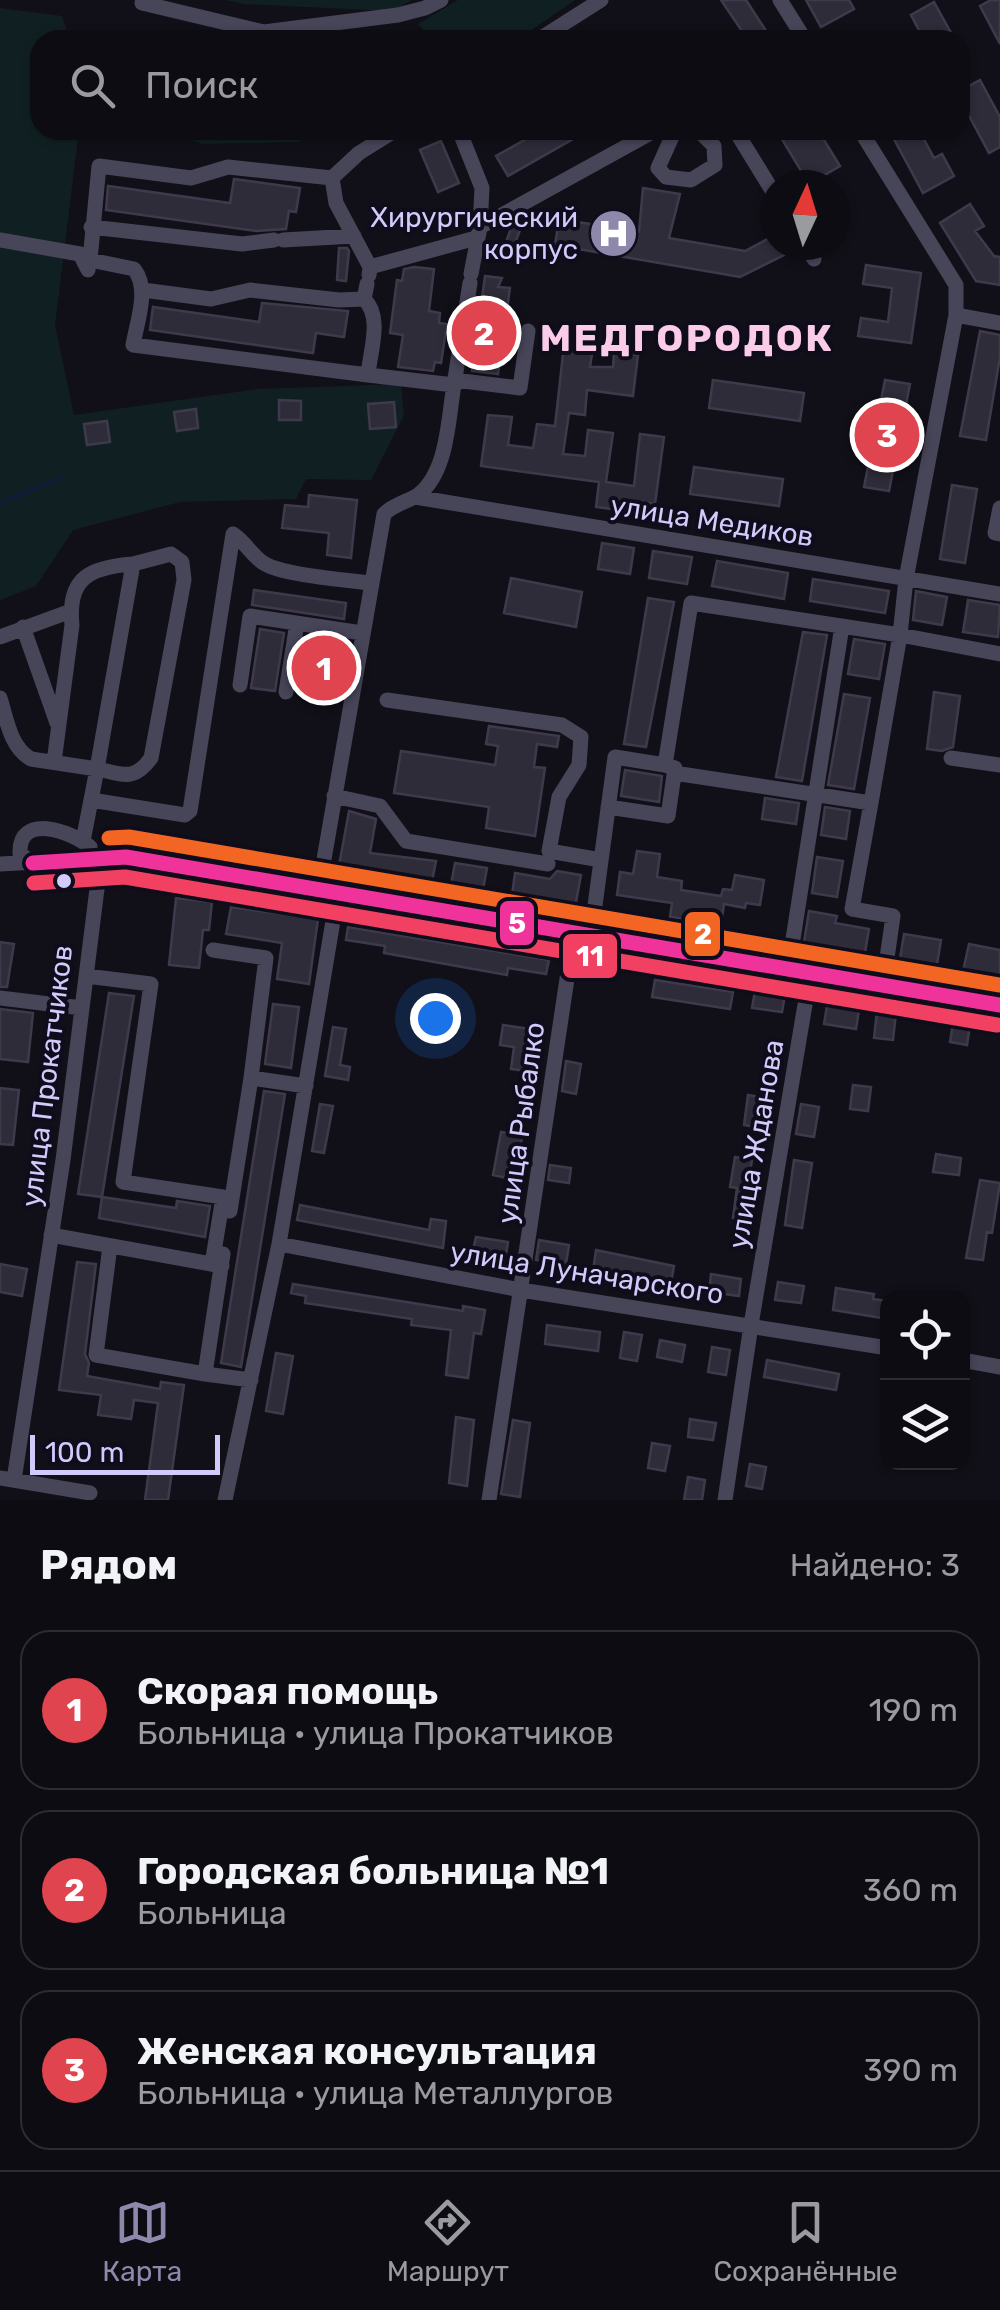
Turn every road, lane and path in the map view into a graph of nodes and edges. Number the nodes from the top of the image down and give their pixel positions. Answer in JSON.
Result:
{"nodes":[{"id":1,"x":441,"y":0,"type":"edge"},
{"id":2,"x":601,"y":0,"type":"edge"},
{"id":3,"x":780,"y":0,"type":"edge"},
{"id":4,"x":142,"y":4,"type":"dead end"},
{"id":5,"x":186,"y":8,"type":"edge"},
{"id":6,"x":258,"y":30,"type":"edge"},
{"id":7,"x":280,"y":30,"type":"edge"},
{"id":8,"x":554,"y":30,"type":"edge"},
{"id":9,"x":799,"y":30,"type":"edge"},
{"id":10,"x":380,"y":140,"type":"edge"},
{"id":11,"x":462,"y":140,"type":"edge"},
{"id":12,"x":639,"y":140,"type":"edge"},
{"id":13,"x":671,"y":140,"type":"edge"},
{"id":14,"x":708,"y":140,"type":"edge"},
{"id":15,"x":742,"y":140,"type":"edge"},
{"id":16,"x":866,"y":140,"type":"edge"},
{"id":17,"x":760,"y":170,"type":"edge"},
{"id":18,"x":332,"y":178,"type":"junction"},
{"id":19,"x":91,"y":227,"type":"junction"},
{"id":20,"x":478,"y":232,"type":"junction"},
{"id":21,"x":354,"y":236,"type":"junction"},
{"id":22,"x":0,"y":240,"type":"edge"},
{"id":23,"x":88,"y":270,"type":"dead end"},
{"id":24,"x":368,"y":282,"type":"junction"},
{"id":25,"x":143,"y":290,"type":"junction"},
{"id":26,"x":956,"y":315,"type":"junction"},
{"id":27,"x":1000,"y":323,"type":"edge"},
{"id":28,"x":528,"y":331,"type":"dead end"},
{"id":29,"x":368,"y":375,"type":"junction"},
{"id":30,"x":454,"y":383,"type":"junction"},
{"id":31,"x":415,"y":497,"type":"junction"},
{"id":32,"x":1000,"y":508,"type":"edge"},
{"id":33,"x":1000,"y":534,"type":"edge"},
{"id":34,"x":133,"y":564,"type":"junction"},
{"id":35,"x":906,"y":579,"type":"junction"},
{"id":36,"x":371,"y":583,"type":"junction"},
{"id":37,"x":1000,"y":594,"type":"edge"},
{"id":38,"x":71,"y":612,"type":"junction"},
{"id":39,"x":297,"y":623,"type":"junction"},
{"id":40,"x":842,"y":626,"type":"junction"},
{"id":41,"x":22,"y":628,"type":"junction"},
{"id":42,"x":362,"y":633,"type":"junction"},
{"id":43,"x":900,"y":635,"type":"junction"},
{"id":44,"x":0,"y":637,"type":"edge"},
{"id":45,"x":1000,"y":654,"type":"edge"},
{"id":46,"x":240,"y":685,"type":"dead end"},
{"id":47,"x":286,"y":692,"type":"dead end"},
{"id":48,"x":0,"y":698,"type":"edge"},
{"id":49,"x":387,"y":700,"type":"dead end"},
{"id":50,"x":58,"y":728,"type":"junction"},
{"id":51,"x":951,"y":758,"type":"dead end"},
{"id":52,"x":54,"y":762,"type":"junction"},
{"id":53,"x":1000,"y":764,"type":"edge"},
{"id":54,"x":669,"y":769,"type":"junction"},
{"id":55,"x":97,"y":770,"type":"junction"},
{"id":56,"x":816,"y":795,"type":"junction"},
{"id":57,"x":334,"y":796,"type":"junction"},
{"id":58,"x":92,"y":800,"type":"junction"},
{"id":59,"x":871,"y":803,"type":"junction"},
{"id":60,"x":608,"y":807,"type":"junction"},
{"id":61,"x":83,"y":842,"type":"junction"},
{"id":62,"x":100,"y":857,"type":"junction"},
{"id":63,"x":600,"y":860,"type":"junction"},
{"id":64,"x":32,"y":863,"type":"junction"},
{"id":65,"x":0,"y":864,"type":"edge"},
{"id":66,"x":548,"y":864,"type":"dead end"},
{"id":67,"x":319,"y":888,"type":"junction"},
{"id":68,"x":338,"y":892,"type":"junction"},
{"id":69,"x":582,"y":933,"type":"junction"},
{"id":70,"x":214,"y":950,"type":"dead end"},
{"id":71,"x":788,"y":970,"type":"junction"},
{"id":72,"x":810,"y":975,"type":"junction"},
{"id":73,"x":86,"y":976,"type":"junction"},
{"id":74,"x":883,"y":986,"type":"junction"},
{"id":75,"x":0,"y":998,"type":"edge"},
{"id":76,"x":1000,"y":1005,"type":"edge"},
{"id":77,"x":82,"y":1008,"type":"junction"},
{"id":78,"x":251,"y":1078,"type":"junction"},
{"id":79,"x":306,"y":1086,"type":"junction"},
{"id":80,"x":52,"y":1236,"type":"junction"},
{"id":81,"x":279,"y":1244,"type":"junction"},
{"id":82,"x":110,"y":1246,"type":"junction"},
{"id":83,"x":217,"y":1265,"type":"junction"},
{"id":84,"x":522,"y":1290,"type":"junction"},
{"id":85,"x":751,"y":1324,"type":"junction"},
{"id":86,"x":880,"y":1347,"type":"edge"},
{"id":87,"x":970,"y":1361,"type":"edge"},
{"id":88,"x":1000,"y":1366,"type":"edge"},
{"id":89,"x":205,"y":1374,"type":"junction"},
{"id":90,"x":251,"y":1380,"type":"junction"},
{"id":91,"x":7,"y":1479,"type":"edge"},
{"id":92,"x":90,"y":1493,"type":"dead end"},
{"id":93,"x":225,"y":1500,"type":"edge"},
{"id":94,"x":489,"y":1500,"type":"edge"},
{"id":95,"x":726,"y":1500,"type":"edge"}],
"edges":[{"from":1,"to":7,"type":"street"},
{"from":2,"to":8,"type":"street"},
{"from":3,"to":9,"type":"street"},
{"from":4,"to":5,"type":"street"},
{"from":5,"to":6,"type":"street"},
{"from":10,"to":18,"type":"street"},
{"from":11,"to":20,"type":"street"},
{"from":12,"to":20,"type":"street"},
{"from":13,"to":14,"type":"street"},
{"from":15,"to":17,"type":"street"},
{"from":16,"to":26,"type":"street"},
{"from":18,"to":19,"type":"street"},
{"from":18,"to":21,"type":"street"},
{"from":19,"to":21,"type":"street"},
{"from":19,"to":25,"type":"street"},
{"from":20,"to":24,"type":"street"},
{"from":20,"to":30,"type":"street"},
{"from":21,"to":24,"type":"street"},
{"from":22,"to":23,"type":"street"},
{"from":24,"to":25,"type":"street"},
{"from":24,"to":29,"type":"street"},
{"from":25,"to":29,"type":"street"},
{"from":26,"to":27,"type":"street"},
{"from":26,"to":35,"type":"street"},
{"from":28,"to":30,"type":"street"},
{"from":29,"to":30,"type":"street"},
{"from":30,"to":31,"type":"street"},
{"from":31,"to":35,"type":"street","name":"улица Медиков"},
{"from":31,"to":36,"type":"street"},
{"from":32,"to":33,"type":"street"},
{"from":34,"to":38,"type":"street"},
{"from":34,"to":55,"type":"street"},
{"from":34,"to":55,"type":"street"},
{"from":35,"to":37,"type":"street","name":"улица Медиков"},
{"from":35,"to":43,"type":"street"},
{"from":36,"to":42,"type":"street"},
{"from":36,"to":58,"type":"street"},
{"from":38,"to":41,"type":"street"},
{"from":38,"to":50,"type":"street"},
{"from":39,"to":42,"type":"street"},
{"from":39,"to":46,"type":"street"},
{"from":39,"to":47,"type":"street"},
{"from":40,"to":43,"type":"street"},
{"from":40,"to":54,"type":"street"},
{"from":40,"to":56,"type":"street"},
{"from":41,"to":44,"type":"street"},
{"from":41,"to":50,"type":"street"},
{"from":42,"to":57,"type":"street"},
{"from":43,"to":45,"type":"street"},
{"from":43,"to":59,"type":"street"},
{"from":48,"to":52,"type":"street"},
{"from":49,"to":63,"type":"street"},
{"from":50,"to":52,"type":"street"},
{"from":51,"to":53,"type":"street"},
{"from":52,"to":55,"type":"street"},
{"from":54,"to":56,"type":"street"},
{"from":54,"to":60,"type":"street","name":"улица Рыбалко"},
{"from":54,"to":60,"type":"street"},
{"from":55,"to":58,"type":"street"},
{"from":56,"to":59,"type":"street"},
{"from":56,"to":71,"type":"street"},
{"from":57,"to":66,"type":"street"},
{"from":57,"to":67,"type":"street"},
{"from":58,"to":61,"type":"street"},
{"from":59,"to":74,"type":"street"},
{"from":60,"to":63,"type":"street","name":"улица Рыбалко"},
{"from":61,"to":62,"type":"street"},
{"from":61,"to":64,"type":"street"},
{"from":62,"to":64,"type":"street"},
{"from":62,"to":67,"type":"street"},
{"from":62,"to":73,"type":"street","name":"улица Прокатчиков"},
{"from":63,"to":69,"type":"street","name":"улица Рыбалко"},
{"from":64,"to":65,"type":"street"},
{"from":67,"to":68,"type":"street"},
{"from":68,"to":69,"type":"street"},
{"from":68,"to":79,"type":"street"},
{"from":69,"to":71,"type":"street"},
{"from":69,"to":84,"type":"street","name":"улица Рыбалко"},
{"from":70,"to":78,"type":"street"},
{"from":71,"to":72,"type":"street"},
{"from":72,"to":74,"type":"street"},
{"from":72,"to":85,"type":"street","name":"улица Жданова"},
{"from":73,"to":77,"type":"street","name":"улица Прокатчиков"},
{"from":73,"to":83,"type":"street"},
{"from":74,"to":76,"type":"street"},
{"from":75,"to":77,"type":"street"},
{"from":77,"to":80,"type":"street","name":"улица Прокатчиков"},
{"from":78,"to":79,"type":"street"},
{"from":78,"to":83,"type":"street"},
{"from":79,"to":81,"type":"street"},
{"from":80,"to":82,"type":"street"},
{"from":80,"to":91,"type":"street","name":"улица Прокатчиков"},
{"from":81,"to":84,"type":"street","name":"улица Луначарского"},
{"from":81,"to":90,"type":"street"},
{"from":82,"to":83,"type":"street"},
{"from":82,"to":89,"type":"street"},
{"from":83,"to":89,"type":"street"},
{"from":84,"to":85,"type":"street","name":"улица Луначарского"},
{"from":84,"to":94,"type":"street","name":"улица Рыбалко"},
{"from":85,"to":86,"type":"street","name":"улица Луначарского"},
{"from":85,"to":95,"type":"street","name":"улица Жданова"},
{"from":87,"to":88,"type":"street"},
{"from":89,"to":90,"type":"street"},
{"from":90,"to":93,"type":"street"},
{"from":91,"to":92,"type":"street"}]}
